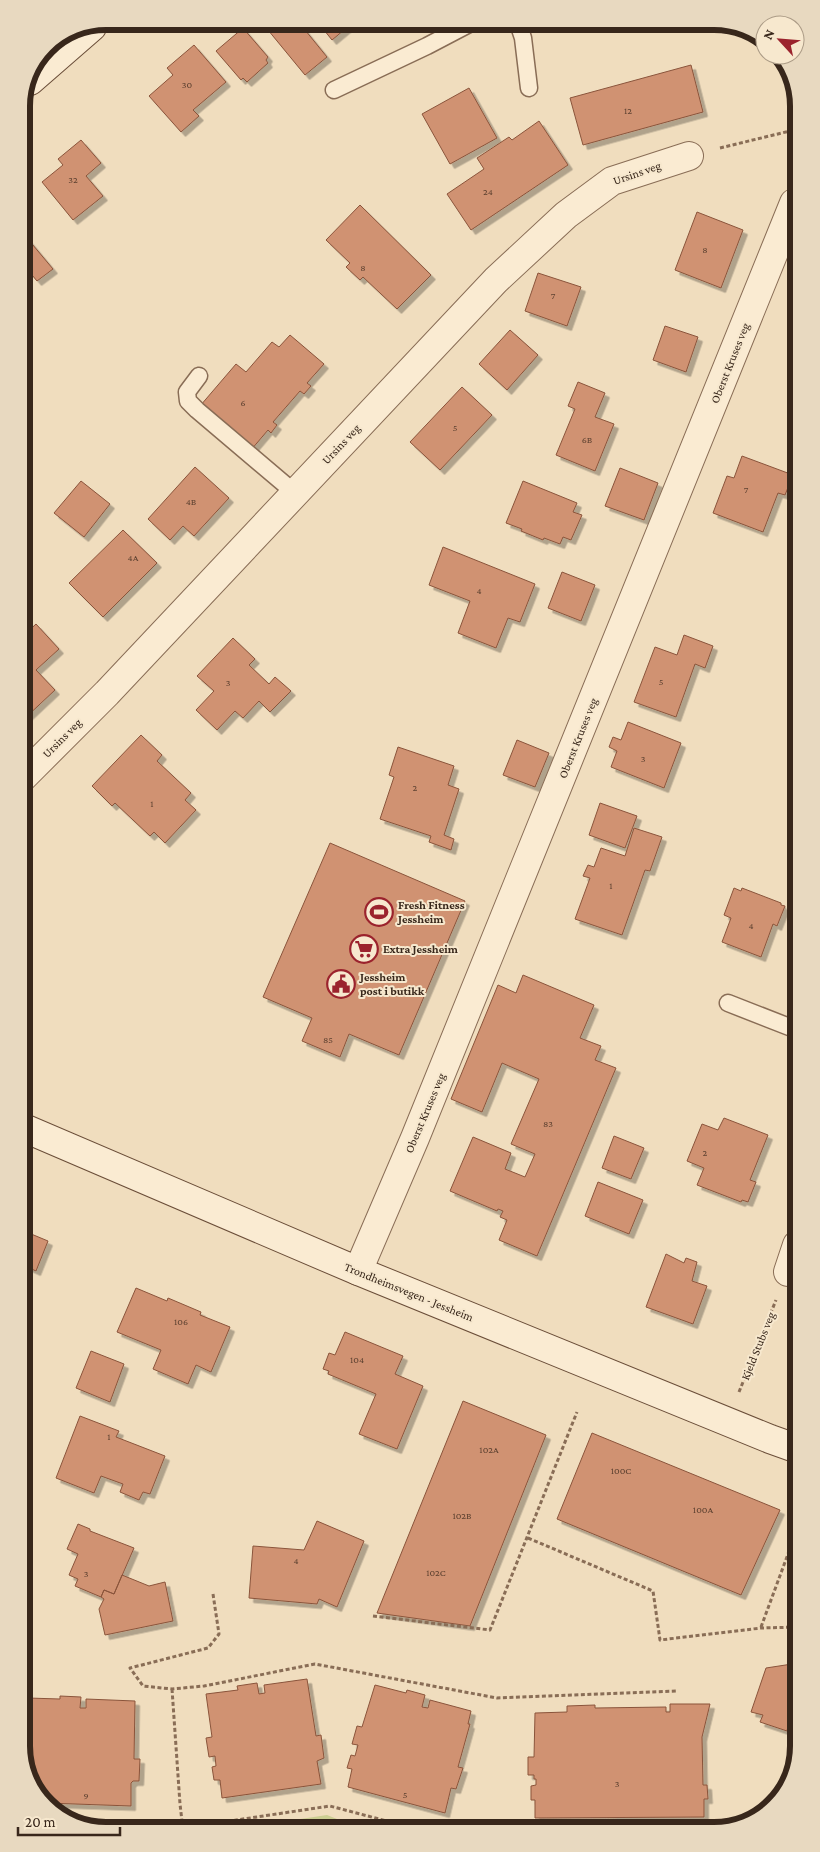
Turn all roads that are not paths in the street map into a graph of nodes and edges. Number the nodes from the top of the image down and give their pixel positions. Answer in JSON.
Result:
{"nodes":[{"id":1,"x":458,"y":30,"type":"edge"},
{"id":2,"x":521,"y":30,"type":"edge"},
{"id":3,"x":85,"y":33,"type":"edge"},
{"id":4,"x":37,"y":75,"type":"edge"},
{"id":5,"x":529,"y":88,"type":"dead end"},
{"id":6,"x":334,"y":90,"type":"dead end"},
{"id":7,"x":690,"y":156,"type":"road end"},
{"id":8,"x":790,"y":214,"type":"edge"},
{"id":9,"x":199,"y":376,"type":"dead end"},
{"id":10,"x":295,"y":493,"type":"junction"},
{"id":11,"x":30,"y":771,"type":"edge"},
{"id":12,"x":728,"y":1003,"type":"dead end"},
{"id":13,"x":790,"y":1027,"type":"edge"},
{"id":14,"x":30,"y":1131,"type":"edge"},
{"id":15,"x":790,"y":1266,"type":"edge"},
{"id":16,"x":358,"y":1271,"type":"junction"},
{"id":17,"x":788,"y":1272,"type":"road end"},
{"id":18,"x":790,"y":1446,"type":"edge"}],
"edges":[{"from":1,"to":6,"type":"lane"},
{"from":2,"to":5,"type":"lane"},
{"from":3,"to":4,"type":"street"},
{"from":7,"to":10,"type":"street","name":"Ursins veg"},
{"from":8,"to":16,"type":"street","name":"Oberst Kruses veg"},
{"from":9,"to":10,"type":"lane"},
{"from":10,"to":11,"type":"street","name":"Ursins veg"},
{"from":12,"to":13,"type":"lane"},
{"from":14,"to":16,"type":"street","name":"Trondheimsvegen - Jessheim"},
{"from":15,"to":17,"type":"street"},
{"from":16,"to":18,"type":"street","name":"Trondheimsvegen - Jessheim"}]}
